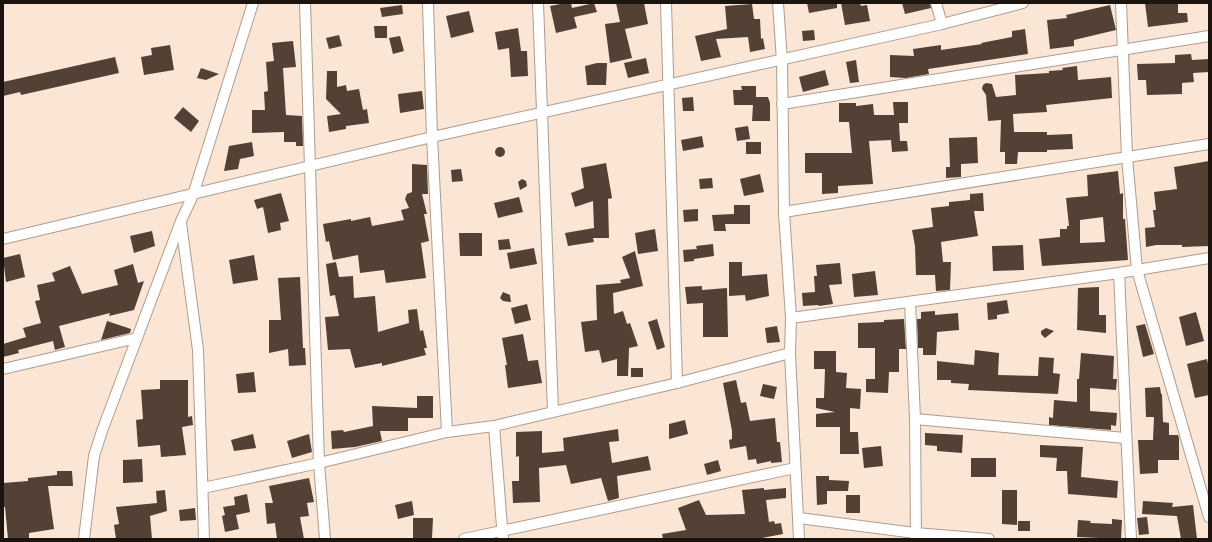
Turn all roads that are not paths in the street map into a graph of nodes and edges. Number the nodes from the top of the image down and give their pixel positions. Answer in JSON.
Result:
{"nodes":[{"id":1,"x":253,"y":3,"type":"edge"},
{"id":2,"x":305,"y":3,"type":"edge"},
{"id":3,"x":428,"y":3,"type":"edge"},
{"id":4,"x":538,"y":3,"type":"edge"},
{"id":5,"x":666,"y":3,"type":"edge"},
{"id":6,"x":778,"y":3,"type":"edge"},
{"id":7,"x":936,"y":3,"type":"edge"},
{"id":8,"x":1022,"y":3,"type":"edge"},
{"id":9,"x":1121,"y":3,"type":"edge"},
{"id":10,"x":942,"y":24,"type":"junction"},
{"id":11,"x":1209,"y":36,"type":"edge"},
{"id":12,"x":1122,"y":48,"type":"junction"},
{"id":13,"x":782,"y":61,"type":"junction"},
{"id":14,"x":669,"y":86,"type":"junction"},
{"id":15,"x":782,"y":104,"type":"junction"},
{"id":16,"x":542,"y":113,"type":"junction"},
{"id":17,"x":432,"y":137,"type":"junction"},
{"id":18,"x":1209,"y":144,"type":"edge"},
{"id":19,"x":1128,"y":157,"type":"junction"},
{"id":20,"x":311,"y":165,"type":"junction"},
{"id":21,"x":193,"y":195,"type":"junction"},
{"id":22,"x":784,"y":212,"type":"junction"},
{"id":23,"x":181,"y":222,"type":"junction"},
{"id":24,"x":3,"y":239,"type":"edge"},
{"id":25,"x":1209,"y":258,"type":"edge"},
{"id":26,"x":1136,"y":270,"type":"junction"},
{"id":27,"x":1119,"y":273,"type":"junction"},
{"id":28,"x":910,"y":302,"type":"junction"},
{"id":29,"x":791,"y":318,"type":"junction"},
{"id":30,"x":137,"y":338,"type":"junction"},
{"id":31,"x":790,"y":353,"type":"junction"},
{"id":32,"x":3,"y":369,"type":"edge"},
{"id":33,"x":677,"y":383,"type":"junction"},
{"id":34,"x":553,"y":411,"type":"junction"},
{"id":35,"x":915,"y":418,"type":"junction"},
{"id":36,"x":494,"y":426,"type":"junction"},
{"id":37,"x":447,"y":432,"type":"junction"},
{"id":38,"x":1125,"y":438,"type":"junction"},
{"id":39,"x":319,"y":463,"type":"junction"},
{"id":40,"x":795,"y":468,"type":"junction"},
{"id":41,"x":203,"y":488,"type":"junction"},
{"id":42,"x":1209,"y":516,"type":"edge"},
{"id":43,"x":799,"y":518,"type":"junction"},
{"id":44,"x":502,"y":535,"type":"edge"},
{"id":45,"x":916,"y":536,"type":"edge"},
{"id":46,"x":84,"y":539,"type":"edge"},
{"id":47,"x":204,"y":539,"type":"edge"},
{"id":48,"x":325,"y":539,"type":"edge"},
{"id":49,"x":464,"y":539,"type":"edge"},
{"id":50,"x":799,"y":539,"type":"edge"},
{"id":51,"x":989,"y":539,"type":"edge"},
{"id":52,"x":1131,"y":539,"type":"edge"}],
"edges":[{"from":1,"to":21,"type":"street"},
{"from":2,"to":20,"type":"street"},
{"from":3,"to":17,"type":"street"},
{"from":4,"to":16,"type":"street"},
{"from":5,"to":14,"type":"street"},
{"from":6,"to":13,"type":"street"},
{"from":7,"to":10,"type":"street"},
{"from":8,"to":10,"type":"street"},
{"from":9,"to":12,"type":"street"},
{"from":10,"to":13,"type":"street"},
{"from":11,"to":12,"type":"street"},
{"from":12,"to":15,"type":"street"},
{"from":12,"to":19,"type":"street"},
{"from":13,"to":14,"type":"street"},
{"from":13,"to":15,"type":"street"},
{"from":14,"to":16,"type":"street"},
{"from":14,"to":33,"type":"street"},
{"from":15,"to":22,"type":"street"},
{"from":16,"to":17,"type":"street"},
{"from":16,"to":34,"type":"street"},
{"from":17,"to":20,"type":"street"},
{"from":17,"to":37,"type":"street"},
{"from":18,"to":19,"type":"street"},
{"from":19,"to":22,"type":"street"},
{"from":19,"to":26,"type":"street"},
{"from":20,"to":21,"type":"street"},
{"from":20,"to":39,"type":"street"},
{"from":21,"to":23,"type":"street"},
{"from":21,"to":24,"type":"street"},
{"from":22,"to":29,"type":"street"},
{"from":23,"to":30,"type":"street"},
{"from":23,"to":41,"type":"street"},
{"from":25,"to":26,"type":"street"},
{"from":26,"to":27,"type":"street"},
{"from":26,"to":42,"type":"street"},
{"from":27,"to":28,"type":"street"},
{"from":27,"to":38,"type":"street"},
{"from":28,"to":29,"type":"street"},
{"from":28,"to":35,"type":"street"},
{"from":29,"to":31,"type":"street"},
{"from":30,"to":32,"type":"street"},
{"from":30,"to":46,"type":"street"},
{"from":31,"to":33,"type":"street"},
{"from":31,"to":40,"type":"street"},
{"from":33,"to":34,"type":"street"},
{"from":34,"to":36,"type":"street"},
{"from":35,"to":38,"type":"street"},
{"from":35,"to":45,"type":"street"},
{"from":36,"to":37,"type":"street"},
{"from":36,"to":44,"type":"street"},
{"from":37,"to":39,"type":"street"},
{"from":38,"to":52,"type":"street"},
{"from":39,"to":41,"type":"street"},
{"from":39,"to":48,"type":"street"},
{"from":40,"to":43,"type":"street"},
{"from":40,"to":44,"type":"street"},
{"from":41,"to":47,"type":"street"},
{"from":43,"to":45,"type":"street"},
{"from":43,"to":50,"type":"street"},
{"from":44,"to":49,"type":"street"},
{"from":45,"to":51,"type":"street"}]}
